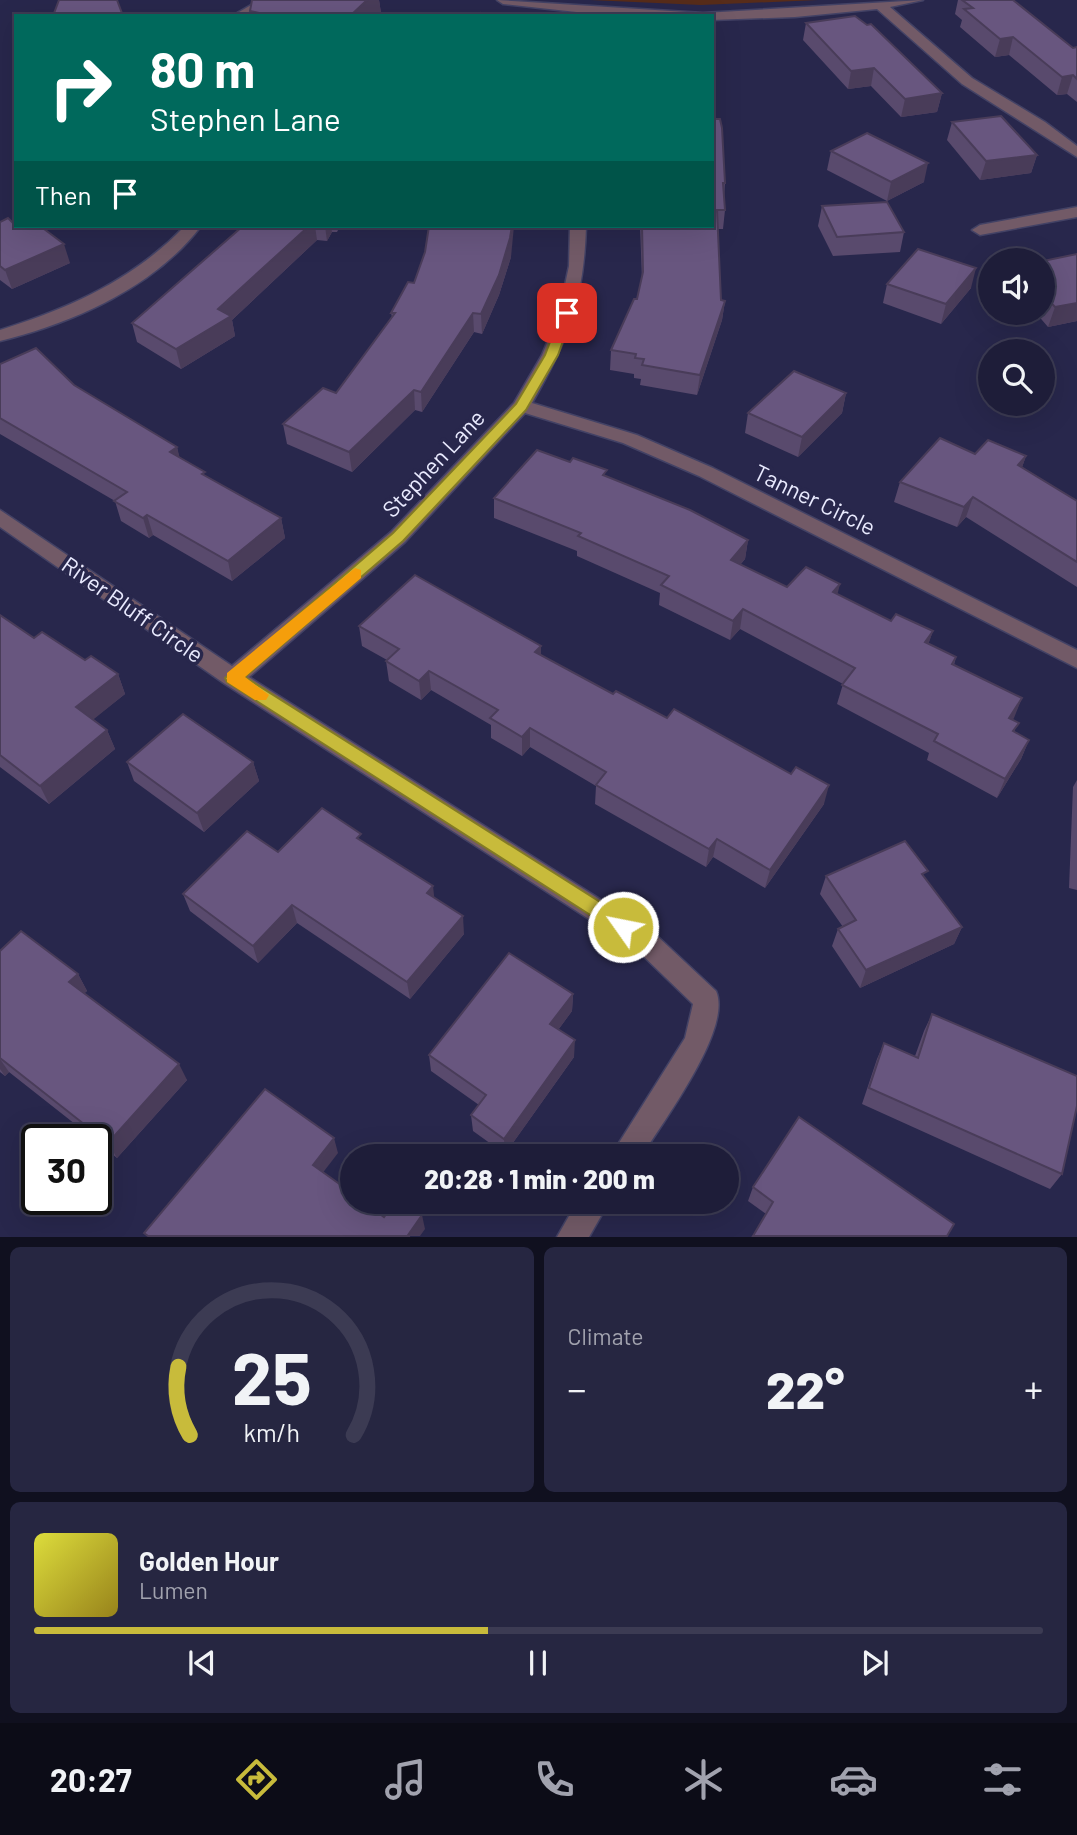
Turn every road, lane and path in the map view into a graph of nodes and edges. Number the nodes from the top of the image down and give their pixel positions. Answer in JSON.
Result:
{"nodes":[{"id":1,"x":269,"y":0,"type":"edge"},
{"id":2,"x":503,"y":0,"type":"edge"},
{"id":3,"x":917,"y":0,"type":"edge"},
{"id":4,"x":880,"y":5,"type":"junction"},
{"id":5,"x":242,"y":14,"type":"edge"},
{"id":6,"x":599,"y":14,"type":"edge"},
{"id":7,"x":714,"y":15,"type":"edge"},
{"id":8,"x":1077,"y":153,"type":"edge"},
{"id":9,"x":1077,"y":212,"type":"edge"},
{"id":10,"x":191,"y":228,"type":"edge"},
{"id":11,"x":579,"y":228,"type":"edge"},
{"id":12,"x":980,"y":230,"type":"dead end"},
{"id":13,"x":0,"y":336,"type":"edge"},
{"id":14,"x":521,"y":407,"type":"junction"},
{"id":15,"x":0,"y":517,"type":"edge"},
{"id":16,"x":1077,"y":660,"type":"edge"},
{"id":17,"x":233,"y":678,"type":"junction"},
{"id":18,"x":632,"y":1144,"type":"edge"},
{"id":19,"x":586,"y":1214,"type":"edge"},
{"id":20,"x":572,"y":1237,"type":"edge"}],
"edges":[{"from":1,"to":5,"type":"street"},
{"from":2,"to":6,"type":"street"},
{"from":3,"to":4,"type":"street"},
{"from":4,"to":7,"type":"street"},
{"from":4,"to":8,"type":"street"},
{"from":9,"to":12,"type":"street"},
{"from":10,"to":13,"type":"street"},
{"from":11,"to":14,"type":"street","name":"Stephen Lane"},
{"from":14,"to":16,"type":"street","name":"Tanner Circle"},
{"from":14,"to":17,"type":"street","name":"Stephen Lane"},
{"from":15,"to":17,"type":"street","name":"River Bluff Circle"},
{"from":17,"to":18,"type":"street","name":"River Bluff Circle"},
{"from":19,"to":20,"type":"street"}]}
